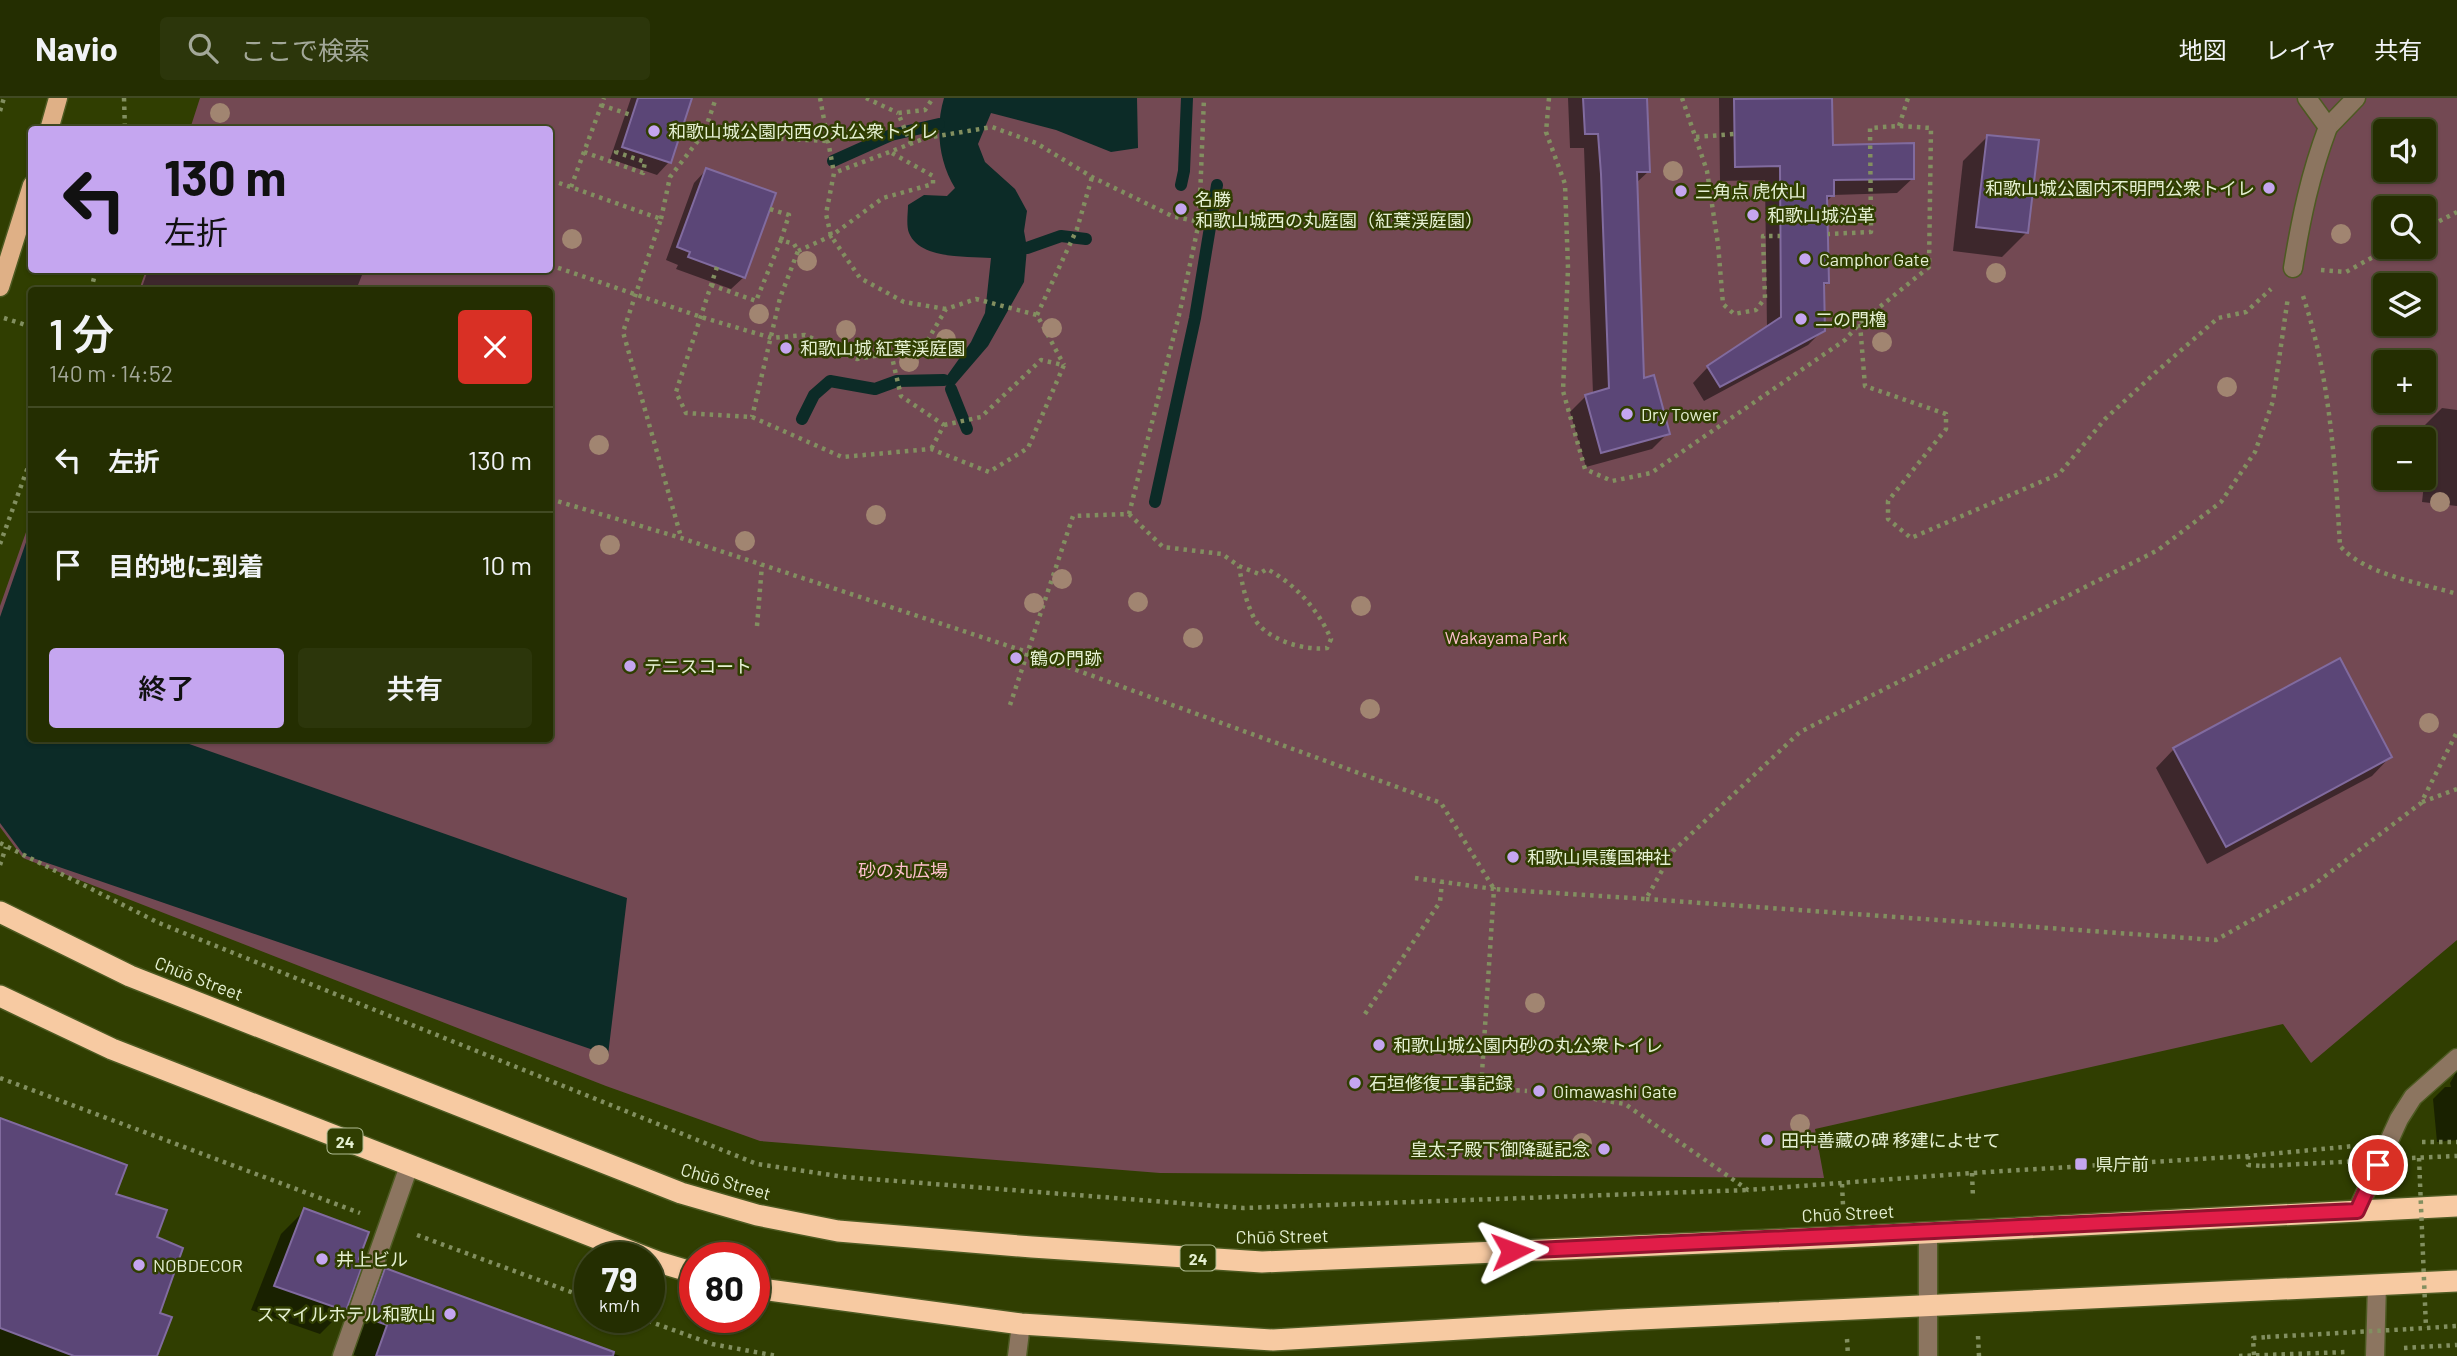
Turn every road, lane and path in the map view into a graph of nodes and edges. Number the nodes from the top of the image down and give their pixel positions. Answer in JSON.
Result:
{"nodes":[{"id":1,"x":4,"y":98,"type":"edge"},
{"id":2,"x":58,"y":98,"type":"edge"},
{"id":3,"x":124,"y":98,"type":"edge"},
{"id":4,"x":604,"y":98,"type":"edge"},
{"id":5,"x":716,"y":98,"type":"edge"},
{"id":6,"x":820,"y":98,"type":"edge"},
{"id":7,"x":866,"y":98,"type":"edge"},
{"id":8,"x":933,"y":98,"type":"edge"},
{"id":9,"x":1204,"y":98,"type":"edge"},
{"id":10,"x":1549,"y":98,"type":"edge"},
{"id":11,"x":1682,"y":98,"type":"edge"},
{"id":12,"x":1908,"y":98,"type":"edge"},
{"id":13,"x":2307,"y":98,"type":"edge"},
{"id":14,"x":2356,"y":98,"type":"edge"},
{"id":15,"x":601,"y":105,"type":"junction"},
{"id":16,"x":0,"y":111,"type":"edge"},
{"id":17,"x":898,"y":113,"type":"junction"},
{"id":18,"x":631,"y":115,"type":"dead end"},
{"id":19,"x":49,"y":126,"type":"edge"},
{"id":20,"x":125,"y":126,"type":"edge"},
{"id":21,"x":1899,"y":126,"type":"junction"},
{"id":22,"x":2328,"y":127,"type":"junction"},
{"id":23,"x":1734,"y":134,"type":"dead end"},
{"id":24,"x":1696,"y":137,"type":"junction"},
{"id":25,"x":764,"y":138,"type":"dead end"},
{"id":26,"x":828,"y":141,"type":"junction"},
{"id":27,"x":911,"y":144,"type":"junction"},
{"id":28,"x":618,"y":148,"type":"dead end"},
{"id":29,"x":584,"y":152,"type":"junction"},
{"id":30,"x":890,"y":152,"type":"junction"},
{"id":31,"x":834,"y":173,"type":"junction"},
{"id":32,"x":1092,"y":177,"type":"junction"},
{"id":33,"x":559,"y":183,"type":"dead end"},
{"id":34,"x":571,"y":187,"type":"junction"},
{"id":35,"x":28,"y":198,"type":"edge"},
{"id":36,"x":770,"y":209,"type":"dead end"},
{"id":37,"x":2457,"y":212,"type":"edge"},
{"id":38,"x":661,"y":219,"type":"junction"},
{"id":39,"x":1199,"y":222,"type":"junction"},
{"id":40,"x":2436,"y":223,"type":"edge"},
{"id":41,"x":1828,"y":234,"type":"dead end"},
{"id":42,"x":831,"y":236,"type":"junction"},
{"id":43,"x":1780,"y":236,"type":"dead end"},
{"id":44,"x":781,"y":240,"type":"junction"},
{"id":45,"x":798,"y":251,"type":"junction"},
{"id":46,"x":2373,"y":257,"type":"edge"},
{"id":47,"x":553,"y":266,"type":"edge"},
{"id":48,"x":717,"y":267,"type":"dead end"},
{"id":49,"x":2293,"y":268,"type":"junction"},
{"id":50,"x":711,"y":285,"type":"junction"},
{"id":51,"x":0,"y":287,"type":"edge"},
{"id":52,"x":636,"y":295,"type":"junction"},
{"id":53,"x":946,"y":309,"type":"junction"},
{"id":54,"x":2246,"y":312,"type":"dead end"},
{"id":55,"x":0,"y":316,"type":"edge"},
{"id":56,"x":1037,"y":316,"type":"junction"},
{"id":57,"x":701,"y":317,"type":"junction"},
{"id":58,"x":1860,"y":323,"type":"junction"},
{"id":59,"x":28,"y":326,"type":"edge"},
{"id":60,"x":772,"y":338,"type":"junction"},
{"id":61,"x":891,"y":354,"type":"junction"},
{"id":62,"x":1064,"y":365,"type":"junction"},
{"id":63,"x":752,"y":417,"type":"junction"},
{"id":64,"x":944,"y":425,"type":"junction"},
{"id":65,"x":931,"y":449,"type":"junction"},
{"id":66,"x":28,"y":467,"type":"edge"},
{"id":67,"x":553,"y":500,"type":"edge"},
{"id":68,"x":1129,"y":514,"type":"junction"},
{"id":69,"x":681,"y":538,"type":"junction"},
{"id":70,"x":0,"y":544,"type":"edge"},
{"id":71,"x":762,"y":565,"type":"junction"},
{"id":72,"x":1239,"y":566,"type":"junction"},
{"id":73,"x":2457,"y":594,"type":"edge"},
{"id":74,"x":757,"y":626,"type":"dead end"},
{"id":75,"x":1027,"y":652,"type":"junction"},
{"id":76,"x":1010,"y":705,"type":"dead end"},
{"id":77,"x":2457,"y":732,"type":"edge"},
{"id":78,"x":2457,"y":789,"type":"edge"},
{"id":79,"x":2421,"y":803,"type":"junction"},
{"id":80,"x":0,"y":843,"type":"edge"},
{"id":81,"x":6,"y":847,"type":"junction"},
{"id":82,"x":0,"y":865,"type":"edge"},
{"id":83,"x":1415,"y":878,"type":"dead end"},
{"id":84,"x":1442,"y":882,"type":"junction"},
{"id":85,"x":1494,"y":889,"type":"junction"},
{"id":86,"x":1646,"y":899,"type":"junction"},
{"id":87,"x":0,"y":912,"type":"edge"},
{"id":88,"x":0,"y":996,"type":"edge"},
{"id":89,"x":1365,"y":1014,"type":"dead end"},
{"id":90,"x":2457,"y":1058,"type":"edge"},
{"id":91,"x":0,"y":1078,"type":"edge"},
{"id":92,"x":1527,"y":1091,"type":"dead end"},
{"id":93,"x":1552,"y":1091,"type":"dead end"},
{"id":94,"x":2457,"y":1142,"type":"edge"},
{"id":95,"x":2388,"y":1143,"type":"junction"},
{"id":96,"x":2248,"y":1156,"type":"junction"},
{"id":97,"x":2457,"y":1156,"type":"edge"},
{"id":98,"x":2400,"y":1159,"type":"dead end"},
{"id":99,"x":410,"y":1166,"type":"junction"},
{"id":100,"x":1748,"y":1191,"type":"junction"},
{"id":101,"x":2457,"y":1206,"type":"edge"},
{"id":102,"x":2357,"y":1211,"type":"junction"},
{"id":103,"x":389,"y":1224,"type":"junction"},
{"id":104,"x":1928,"y":1232,"type":"junction"},
{"id":105,"x":679,"y":1268,"type":"edge"},
{"id":106,"x":2457,"y":1281,"type":"edge"},
{"id":107,"x":2377,"y":1285,"type":"junction"},
{"id":108,"x":770,"y":1290,"type":"edge"},
{"id":109,"x":574,"y":1293,"type":"edge"},
{"id":110,"x":1929,"y":1307,"type":"junction"},
{"id":111,"x":1021,"y":1324,"type":"junction"},
{"id":112,"x":2457,"y":1326,"type":"edge"},
{"id":113,"x":665,"y":1327,"type":"edge"},
{"id":114,"x":2426,"y":1328,"type":"junction"},
{"id":115,"x":2457,"y":1345,"type":"edge"},
{"id":116,"x":2375,"y":1353,"type":"edge"},
{"id":117,"x":2254,"y":1355,"type":"edge"},
{"id":118,"x":342,"y":1356,"type":"edge"},
{"id":119,"x":777,"y":1356,"type":"edge"},
{"id":120,"x":1017,"y":1356,"type":"edge"},
{"id":121,"x":1928,"y":1356,"type":"edge"},
{"id":122,"x":2239,"y":1356,"type":"edge"}],
"edges":[{"from":1,"to":16,"type":"path"},
{"from":2,"to":19,"type":"main road"},
{"from":3,"to":20,"type":"path"},
{"from":4,"to":15,"type":"path"},
{"from":5,"to":38,"type":"path"},
{"from":6,"to":26,"type":"path"},
{"from":7,"to":17,"type":"path"},
{"from":8,"to":17,"type":"path"},
{"from":9,"to":39,"type":"path"},
{"from":10,"to":58,"type":"path"},
{"from":11,"to":24,"type":"path"},
{"from":12,"to":21,"type":"path"},
{"from":13,"to":22,"type":"street"},
{"from":14,"to":22,"type":"street"},
{"from":15,"to":18,"type":"path"},
{"from":15,"to":29,"type":"path"},
{"from":17,"to":27,"type":"path"},
{"from":21,"to":41,"type":"path"},
{"from":21,"to":58,"type":"path"},
{"from":22,"to":49,"type":"street"},
{"from":23,"to":24,"type":"path"},
{"from":24,"to":43,"type":"path"},
{"from":25,"to":26,"type":"path"},
{"from":26,"to":31,"type":"path"},
{"from":27,"to":30,"type":"path"},
{"from":27,"to":32,"type":"path"},
{"from":28,"to":29,"type":"path"},
{"from":29,"to":34,"type":"path"},
{"from":30,"to":31,"type":"path"},
{"from":30,"to":42,"type":"path"},
{"from":31,"to":42,"type":"path"},
{"from":32,"to":39,"type":"path"},
{"from":32,"to":56,"type":"path"},
{"from":33,"to":34,"type":"path"},
{"from":34,"to":38,"type":"path"},
{"from":35,"to":51,"type":"main road"},
{"from":36,"to":44,"type":"path"},
{"from":37,"to":40,"type":"path"},
{"from":38,"to":52,"type":"path"},
{"from":39,"to":68,"type":"path"},
{"from":42,"to":45,"type":"path"},
{"from":42,"to":53,"type":"path"},
{"from":44,"to":45,"type":"path"},
{"from":44,"to":50,"type":"path"},
{"from":45,"to":60,"type":"path"},
{"from":46,"to":49,"type":"path"},
{"from":47,"to":52,"type":"path"},
{"from":48,"to":50,"type":"path"},
{"from":49,"to":73,"type":"path"},
{"from":49,"to":86,"type":"path"},
{"from":50,"to":57,"type":"path"},
{"from":52,"to":57,"type":"path"},
{"from":52,"to":69,"type":"path"},
{"from":53,"to":56,"type":"path"},
{"from":53,"to":61,"type":"path"},
{"from":54,"to":58,"type":"path"},
{"from":55,"to":59,"type":"path"},
{"from":56,"to":62,"type":"path"},
{"from":57,"to":60,"type":"path"},
{"from":57,"to":63,"type":"path"},
{"from":60,"to":61,"type":"path"},
{"from":60,"to":63,"type":"path"},
{"from":61,"to":64,"type":"path"},
{"from":62,"to":64,"type":"path"},
{"from":62,"to":65,"type":"path"},
{"from":63,"to":65,"type":"path"},
{"from":64,"to":65,"type":"path"},
{"from":66,"to":70,"type":"path"},
{"from":67,"to":69,"type":"path"},
{"from":68,"to":72,"type":"path"},
{"from":68,"to":75,"type":"path"},
{"from":69,"to":71,"type":"path"},
{"from":71,"to":74,"type":"path"},
{"from":71,"to":75,"type":"path"},
{"from":72,"to":72,"type":"path"},
{"from":75,"to":76,"type":"path"},
{"from":75,"to":85,"type":"path"},
{"from":77,"to":79,"type":"path"},
{"from":78,"to":79,"type":"path"},
{"from":79,"to":86,"type":"path"},
{"from":80,"to":81,"type":"path"},
{"from":81,"to":82,"type":"path"},
{"from":81,"to":100,"type":"path"},
{"from":83,"to":84,"type":"path"},
{"from":84,"to":85,"type":"path"},
{"from":84,"to":89,"type":"path"},
{"from":85,"to":86,"type":"path"},
{"from":85,"to":92,"type":"path"},
{"from":87,"to":104,"type":"highway","name":"Chūō Street","number":"24"},
{"from":88,"to":99,"type":"highway","number":"24"},
{"from":90,"to":95,"type":"street"},
{"from":91,"to":103,"type":"path"},
{"from":93,"to":100,"type":"path"},
{"from":94,"to":95,"type":"path"},
{"from":95,"to":96,"type":"path"},
{"from":95,"to":102,"type":"street"},
{"from":96,"to":98,"type":"path","bridge":true},
{"from":96,"to":100,"type":"path"},
{"from":97,"to":114,"type":"path","bridge":true},
{"from":99,"to":103,"type":"street"},
{"from":99,"to":105,"type":"highway","number":"24"},
{"from":101,"to":102,"type":"highway","name":"Chūō Street","number":"24"},
{"from":102,"to":104,"type":"highway","name":"Chūō Street","number":"24"},
{"from":103,"to":109,"type":"path"},
{"from":103,"to":118,"type":"street"},
{"from":104,"to":110,"type":"street"},
{"from":106,"to":107,"type":"highway"},
{"from":107,"to":110,"type":"highway"},
{"from":107,"to":116,"type":"street"},
{"from":108,"to":111,"type":"highway"},
{"from":110,"to":111,"type":"highway"},
{"from":110,"to":121,"type":"street"},
{"from":111,"to":120,"type":"street"},
{"from":112,"to":114,"type":"path"},
{"from":113,"to":119,"type":"path"},
{"from":114,"to":117,"type":"path","bridge":true},
{"from":115,"to":116,"type":"path"},
{"from":116,"to":117,"type":"path"},
{"from":117,"to":122,"type":"path"}]}
